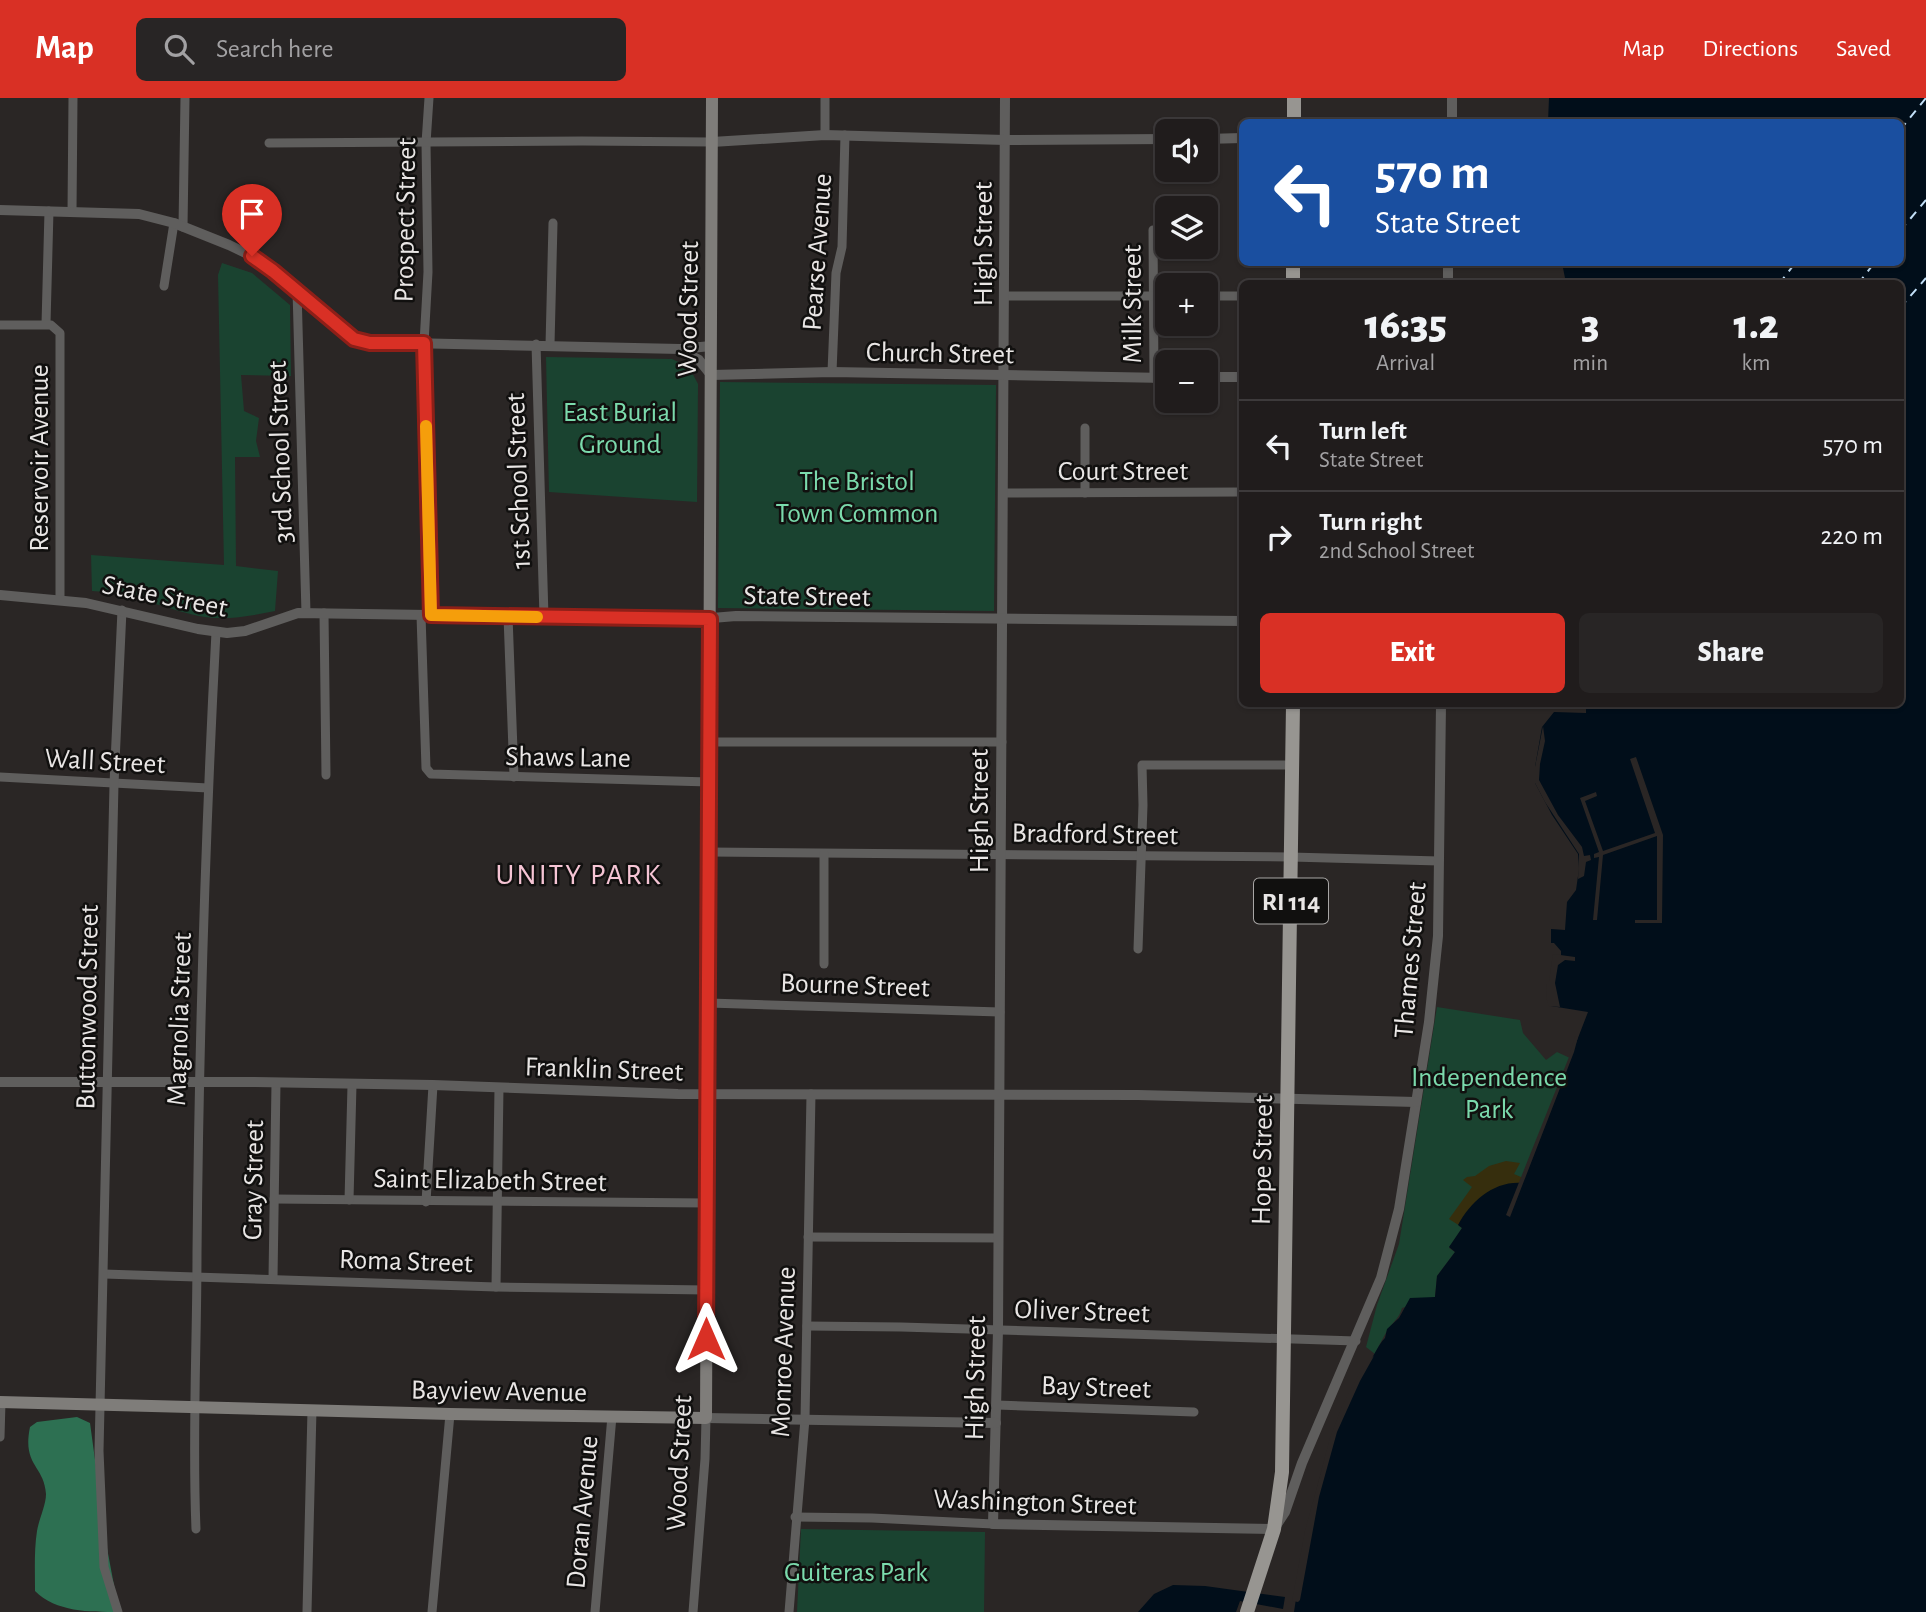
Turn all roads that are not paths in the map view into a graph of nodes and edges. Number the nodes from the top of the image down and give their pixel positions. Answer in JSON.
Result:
{"nodes":[{"id":1,"x":73,"y":98,"type":"edge"},
{"id":2,"x":185,"y":98,"type":"edge"},
{"id":3,"x":429,"y":98,"type":"edge"},
{"id":4,"x":712,"y":98,"type":"edge"},
{"id":5,"x":825,"y":98,"type":"edge"},
{"id":6,"x":1005,"y":98,"type":"edge"},
{"id":7,"x":1294,"y":98,"type":"edge"},
{"id":8,"x":1452,"y":98,"type":"edge"},
{"id":9,"x":1294,"y":119,"type":"edge"},
{"id":10,"x":1452,"y":119,"type":"edge"},
{"id":11,"x":825,"y":135,"type":"junction"},
{"id":12,"x":845,"y":135,"type":"junction"},
{"id":13,"x":1239,"y":138,"type":"edge"},
{"id":14,"x":1155,"y":139,"type":"edge"},
{"id":15,"x":1218,"y":139,"type":"edge"},
{"id":16,"x":1005,"y":140,"type":"junction"},
{"id":17,"x":712,"y":142,"type":"junction"},
{"id":18,"x":269,"y":143,"type":"dead end"},
{"id":19,"x":426,"y":143,"type":"junction"},
{"id":20,"x":0,"y":210,"type":"edge"},
{"id":21,"x":49,"y":211,"type":"junction"},
{"id":22,"x":72,"y":212,"type":"junction"},
{"id":23,"x":553,"y":223,"type":"dead end"},
{"id":24,"x":178,"y":225,"type":"junction"},
{"id":25,"x":1153,"y":230,"type":"dead end"},
{"id":26,"x":164,"y":286,"type":"dead end"},
{"id":27,"x":297,"y":290,"type":"junction"},
{"id":28,"x":1004,"y":296,"type":"junction"},
{"id":29,"x":1153,"y":296,"type":"junction"},
{"id":30,"x":1218,"y":296,"type":"edge"},
{"id":31,"x":1239,"y":296,"type":"edge"},
{"id":32,"x":46,"y":324,"type":"junction"},
{"id":33,"x":0,"y":325,"type":"edge"},
{"id":34,"x":424,"y":343,"type":"junction"},
{"id":35,"x":536,"y":345,"type":"junction"},
{"id":36,"x":550,"y":345,"type":"junction"},
{"id":37,"x":711,"y":346,"type":"junction"},
{"id":38,"x":680,"y":349,"type":"junction"},
{"id":39,"x":832,"y":372,"type":"junction"},
{"id":40,"x":711,"y":375,"type":"junction"},
{"id":41,"x":1004,"y":376,"type":"junction"},
{"id":42,"x":1154,"y":377,"type":"joint"},
{"id":43,"x":1218,"y":377,"type":"edge"},
{"id":44,"x":1239,"y":377,"type":"edge"},
{"id":45,"x":1085,"y":428,"type":"dead end"},
{"id":46,"x":1239,"y":492,"type":"edge"},
{"id":47,"x":1003,"y":493,"type":"junction"},
{"id":48,"x":1085,"y":493,"type":"junction"},
{"id":49,"x":0,"y":594,"type":"edge"},
{"id":50,"x":60,"y":599,"type":"junction"},
{"id":51,"x":122,"y":610,"type":"junction"},
{"id":52,"x":306,"y":613,"type":"junction"},
{"id":53,"x":324,"y":613,"type":"junction"},
{"id":54,"x":426,"y":615,"type":"junction"},
{"id":55,"x":508,"y":616,"type":"junction"},
{"id":56,"x":544,"y":617,"type":"junction"},
{"id":57,"x":710,"y":619,"type":"junction"},
{"id":58,"x":1002,"y":619,"type":"junction"},
{"id":59,"x":1239,"y":621,"type":"edge"},
{"id":60,"x":216,"y":632,"type":"junction"},
{"id":61,"x":1293,"y":707,"type":"edge"},
{"id":62,"x":1441,"y":707,"type":"edge"},
{"id":63,"x":709,"y":742,"type":"junction"},
{"id":64,"x":1002,"y":742,"type":"junction"},
{"id":65,"x":1292,"y":765,"type":"junction"},
{"id":66,"x":428,"y":772,"type":"joint"},
{"id":67,"x":326,"y":775,"type":"dead end"},
{"id":68,"x":0,"y":777,"type":"edge"},
{"id":69,"x":514,"y":777,"type":"junction"},
{"id":70,"x":709,"y":782,"type":"junction"},
{"id":71,"x":114,"y":784,"type":"junction"},
{"id":72,"x":208,"y":788,"type":"junction"},
{"id":73,"x":709,"y":852,"type":"junction"},
{"id":74,"x":824,"y":854,"type":"junction"},
{"id":75,"x":1001,"y":855,"type":"junction"},
{"id":76,"x":1142,"y":856,"type":"junction"},
{"id":77,"x":1292,"y":857,"type":"junction"},
{"id":78,"x":1439,"y":861,"type":"junction"},
{"id":79,"x":1138,"y":949,"type":"dead end"},
{"id":80,"x":824,"y":964,"type":"dead end"},
{"id":81,"x":709,"y":1003,"type":"junction"},
{"id":82,"x":1000,"y":1012,"type":"junction"},
{"id":83,"x":0,"y":1082,"type":"edge"},
{"id":84,"x":107,"y":1083,"type":"junction"},
{"id":85,"x":199,"y":1083,"type":"junction"},
{"id":86,"x":276,"y":1083,"type":"junction"},
{"id":87,"x":352,"y":1084,"type":"junction"},
{"id":88,"x":433,"y":1085,"type":"junction"},
{"id":89,"x":499,"y":1088,"type":"junction"},
{"id":90,"x":707,"y":1094,"type":"junction"},
{"id":91,"x":811,"y":1094,"type":"junction"},
{"id":92,"x":999,"y":1096,"type":"junction"},
{"id":93,"x":1286,"y":1099,"type":"junction"},
{"id":94,"x":1416,"y":1102,"type":"junction"},
{"id":95,"x":274,"y":1199,"type":"junction"},
{"id":96,"x":349,"y":1200,"type":"junction"},
{"id":97,"x":426,"y":1202,"type":"junction"},
{"id":98,"x":498,"y":1203,"type":"junction"},
{"id":99,"x":707,"y":1203,"type":"junction"},
{"id":100,"x":808,"y":1237,"type":"junction"},
{"id":101,"x":998,"y":1238,"type":"junction"},
{"id":102,"x":104,"y":1274,"type":"junction"},
{"id":103,"x":197,"y":1277,"type":"junction"},
{"id":104,"x":273,"y":1278,"type":"junction"},
{"id":105,"x":496,"y":1287,"type":"junction"},
{"id":106,"x":707,"y":1290,"type":"junction"},
{"id":107,"x":807,"y":1326,"type":"junction"},
{"id":108,"x":998,"y":1330,"type":"junction"},
{"id":109,"x":1283,"y":1339,"type":"junction"},
{"id":110,"x":1356,"y":1341,"type":"junction"},
{"id":111,"x":0,"y":1402,"type":"edge"},
{"id":112,"x":997,"y":1405,"type":"junction"},
{"id":113,"x":100,"y":1406,"type":"junction"},
{"id":114,"x":194,"y":1407,"type":"junction"},
{"id":115,"x":312,"y":1410,"type":"junction"},
{"id":116,"x":1194,"y":1412,"type":"dead end"},
{"id":117,"x":450,"y":1414,"type":"junction"},
{"id":118,"x":612,"y":1416,"type":"junction"},
{"id":119,"x":706,"y":1418,"type":"junction"},
{"id":120,"x":805,"y":1419,"type":"junction"},
{"id":121,"x":996,"y":1423,"type":"junction"},
{"id":122,"x":0,"y":1437,"type":"edge"},
{"id":123,"x":1302,"y":1463,"type":"junction"},
{"id":124,"x":1282,"y":1467,"type":"junction"},
{"id":125,"x":795,"y":1517,"type":"junction"},
{"id":126,"x":993,"y":1524,"type":"junction"},
{"id":127,"x":196,"y":1529,"type":"dead end"},
{"id":128,"x":1274,"y":1529,"type":"junction"},
{"id":129,"x":1248,"y":1609,"type":"edge"},
{"id":130,"x":118,"y":1612,"type":"edge"},
{"id":131,"x":307,"y":1612,"type":"edge"},
{"id":132,"x":432,"y":1612,"type":"edge"},
{"id":133,"x":595,"y":1612,"type":"edge"},
{"id":134,"x":693,"y":1612,"type":"edge"},
{"id":135,"x":789,"y":1612,"type":"edge"}],
"edges":[{"from":1,"to":22,"type":"street"},
{"from":2,"to":24,"type":"street"},
{"from":3,"to":19,"type":"street","name":"Prospect Street"},
{"from":4,"to":17,"type":"main road","name":"Wood Street"},
{"from":5,"to":11,"type":"street"},
{"from":6,"to":16,"type":"street","name":"High Street"},
{"from":7,"to":9,"type":"main road"},
{"from":8,"to":10,"type":"street"},
{"from":11,"to":12,"type":"street"},
{"from":11,"to":17,"type":"street"},
{"from":12,"to":16,"type":"street"},
{"from":12,"to":39,"type":"street","name":"Pearse Avenue"},
{"from":13,"to":15,"type":"street"},
{"from":14,"to":16,"type":"street"},
{"from":16,"to":28,"type":"street","name":"High Street"},
{"from":17,"to":19,"type":"street"},
{"from":17,"to":37,"type":"main road","name":"Wood Street"},
{"from":18,"to":19,"type":"street"},
{"from":19,"to":34,"type":"street","name":"Prospect Street"},
{"from":20,"to":21,"type":"street"},
{"from":21,"to":22,"type":"street"},
{"from":21,"to":32,"type":"street"},
{"from":22,"to":24,"type":"street"},
{"from":23,"to":36,"type":"street"},
{"from":24,"to":26,"type":"street"},
{"from":24,"to":27,"type":"street"},
{"from":25,"to":29,"type":"street","name":"Milk Street"},
{"from":27,"to":34,"type":"street"},
{"from":27,"to":52,"type":"street","name":"3rd School Street"},
{"from":28,"to":29,"type":"street"},
{"from":28,"to":41,"type":"street","name":"High Street"},
{"from":29,"to":42,"type":"street","name":"Milk Street"},
{"from":30,"to":31,"type":"street"},
{"from":32,"to":33,"type":"street"},
{"from":32,"to":50,"type":"street","name":"Reservoir Avenue"},
{"from":34,"to":35,"type":"street"},
{"from":34,"to":54,"type":"street","name":"Prospect Street"},
{"from":35,"to":36,"type":"street"},
{"from":35,"to":56,"type":"street","name":"1st School Street"},
{"from":36,"to":38,"type":"street"},
{"from":37,"to":38,"type":"street"},
{"from":37,"to":40,"type":"main road","name":"Wood Street"},
{"from":38,"to":40,"type":"street"},
{"from":39,"to":40,"type":"street","name":"Church Street"},
{"from":39,"to":41,"type":"street","name":"Church Street"},
{"from":40,"to":57,"type":"main road","name":"Wood Street"},
{"from":41,"to":42,"type":"street","name":"Church Street"},
{"from":41,"to":47,"type":"street","name":"High Street"},
{"from":43,"to":44,"type":"street"},
{"from":45,"to":48,"type":"street"},
{"from":46,"to":48,"type":"street","name":"Court Street"},
{"from":47,"to":48,"type":"street","name":"Court Street"},
{"from":47,"to":58,"type":"street","name":"High Street"},
{"from":49,"to":50,"type":"street","name":"State Street"},
{"from":50,"to":51,"type":"street","name":"State Street"},
{"from":51,"to":60,"type":"street","name":"State Street"},
{"from":51,"to":71,"type":"street","name":"Buttonwood Street"},
{"from":52,"to":53,"type":"street","name":"State Street"},
{"from":52,"to":60,"type":"street","name":"State Street"},
{"from":53,"to":54,"type":"street","name":"State Street"},
{"from":53,"to":67,"type":"street"},
{"from":54,"to":55,"type":"street","name":"State Street"},
{"from":54,"to":66,"type":"street","name":"Prospect Street"},
{"from":55,"to":56,"type":"street","name":"State Street"},
{"from":55,"to":69,"type":"street"},
{"from":56,"to":57,"type":"street","name":"State Street"},
{"from":57,"to":58,"type":"street","name":"State Street"},
{"from":57,"to":63,"type":"main road","name":"Wood Street"},
{"from":58,"to":59,"type":"street","name":"State Street"},
{"from":58,"to":64,"type":"street","name":"High Street"},
{"from":60,"to":72,"type":"street","name":"Magnolia Street"},
{"from":61,"to":65,"type":"main road","name":"Hope Street","number":"RI 114"},
{"from":62,"to":78,"type":"street","name":"Thames Street"},
{"from":63,"to":64,"type":"street"},
{"from":63,"to":70,"type":"main road","name":"Wood Street"},
{"from":64,"to":75,"type":"street","name":"High Street"},
{"from":65,"to":76,"type":"street"},
{"from":65,"to":77,"type":"main road","name":"Hope Street","number":"RI 114"},
{"from":66,"to":69,"type":"street","name":"Shaws Lane"},
{"from":68,"to":71,"type":"street","name":"Wall Street"},
{"from":69,"to":70,"type":"street","name":"Shaws Lane"},
{"from":70,"to":73,"type":"main road","name":"Wood Street"},
{"from":71,"to":72,"type":"street","name":"Wall Street"},
{"from":71,"to":84,"type":"street","name":"Buttonwood Street"},
{"from":72,"to":85,"type":"street","name":"Magnolia Street"},
{"from":73,"to":74,"type":"street","name":"Bradford Street"},
{"from":73,"to":81,"type":"main road","name":"Wood Street"},
{"from":74,"to":75,"type":"street","name":"Bradford Street"},
{"from":74,"to":80,"type":"street"},
{"from":75,"to":76,"type":"street","name":"Bradford Street"},
{"from":75,"to":82,"type":"street","name":"High Street"},
{"from":76,"to":77,"type":"street","name":"Bradford Street"},
{"from":76,"to":79,"type":"street"},
{"from":77,"to":78,"type":"street","name":"Bradford Street"},
{"from":77,"to":93,"type":"main road","name":"Hope Street","number":"RI 114"},
{"from":78,"to":94,"type":"street","name":"Thames Street"},
{"from":81,"to":82,"type":"street","name":"Bourne Street"},
{"from":81,"to":90,"type":"main road","name":"Wood Street"},
{"from":82,"to":92,"type":"street","name":"High Street"},
{"from":83,"to":84,"type":"street","name":"Franklin Street"},
{"from":84,"to":85,"type":"street","name":"Franklin Street"},
{"from":84,"to":102,"type":"street","name":"Buttonwood Street"},
{"from":85,"to":86,"type":"street","name":"Franklin Street"},
{"from":85,"to":103,"type":"street","name":"Magnolia Street"},
{"from":86,"to":87,"type":"street","name":"Franklin Street"},
{"from":86,"to":95,"type":"street","name":"Gray Street"},
{"from":87,"to":88,"type":"street","name":"Franklin Street"},
{"from":87,"to":96,"type":"street"},
{"from":88,"to":89,"type":"street","name":"Franklin Street"},
{"from":88,"to":97,"type":"street"},
{"from":89,"to":90,"type":"street","name":"Franklin Street"},
{"from":89,"to":98,"type":"street"},
{"from":90,"to":91,"type":"street","name":"Franklin Street"},
{"from":90,"to":99,"type":"main road","name":"Wood Street"},
{"from":91,"to":92,"type":"street","name":"Franklin Street"},
{"from":91,"to":100,"type":"street","name":"Monroe Avenue"},
{"from":92,"to":93,"type":"street","name":"Franklin Street"},
{"from":92,"to":101,"type":"street","name":"High Street"},
{"from":93,"to":94,"type":"street","name":"Franklin Street"},
{"from":93,"to":109,"type":"main road","name":"Hope Street","number":"RI 114"},
{"from":94,"to":110,"type":"street","name":"Thames Street"},
{"from":95,"to":96,"type":"street","name":"Saint Elizabeth Street"},
{"from":95,"to":104,"type":"street","name":"Gray Street"},
{"from":96,"to":97,"type":"street","name":"Saint Elizabeth Street"},
{"from":97,"to":98,"type":"street","name":"Saint Elizabeth Street"},
{"from":98,"to":99,"type":"street","name":"Saint Elizabeth Street"},
{"from":98,"to":105,"type":"street"},
{"from":99,"to":106,"type":"main road","name":"Wood Street"},
{"from":100,"to":101,"type":"street"},
{"from":100,"to":107,"type":"street","name":"Monroe Avenue"},
{"from":101,"to":108,"type":"street","name":"High Street"},
{"from":102,"to":103,"type":"street","name":"Roma Street"},
{"from":102,"to":113,"type":"street","name":"Buttonwood Street"},
{"from":103,"to":104,"type":"street","name":"Roma Street"},
{"from":103,"to":114,"type":"street","name":"Magnolia Street"},
{"from":104,"to":105,"type":"street","name":"Roma Street"},
{"from":105,"to":106,"type":"street","name":"Roma Street"},
{"from":106,"to":119,"type":"main road","name":"Wood Street"},
{"from":107,"to":108,"type":"street","name":"Oliver Street"},
{"from":107,"to":120,"type":"street","name":"Monroe Avenue"},
{"from":108,"to":109,"type":"street","name":"Oliver Street"},
{"from":108,"to":112,"type":"street","name":"High Street"},
{"from":109,"to":110,"type":"street","name":"Oliver Street"},
{"from":109,"to":124,"type":"main road","name":"Hope Street","number":"RI 114"},
{"from":110,"to":123,"type":"street","name":"Thames Street"},
{"from":111,"to":113,"type":"main road","name":"Bayview Avenue"},
{"from":111,"to":122,"type":"street"},
{"from":112,"to":116,"type":"street","name":"Bay Street"},
{"from":112,"to":121,"type":"street","name":"High Street"},
{"from":113,"to":114,"type":"main road","name":"Bayview Avenue"},
{"from":113,"to":130,"type":"street","name":"Buttonwood Street"},
{"from":114,"to":115,"type":"main road","name":"Bayview Avenue"},
{"from":114,"to":127,"type":"street","name":"Magnolia Street"},
{"from":115,"to":117,"type":"main road","name":"Bayview Avenue"},
{"from":115,"to":131,"type":"street"},
{"from":117,"to":118,"type":"main road","name":"Bayview Avenue"},
{"from":117,"to":132,"type":"street"},
{"from":118,"to":119,"type":"main road","name":"Bayview Avenue"},
{"from":118,"to":133,"type":"street","name":"Doran Avenue"},
{"from":119,"to":120,"type":"street","name":"Bayview Avenue"},
{"from":119,"to":134,"type":"street","name":"Wood Street"},
{"from":120,"to":121,"type":"street","name":"Bayview Avenue"},
{"from":120,"to":125,"type":"street","name":"Monroe Avenue"},
{"from":121,"to":126,"type":"street","name":"High Street"},
{"from":123,"to":124,"type":"street"},
{"from":123,"to":128,"type":"street","name":"Thames Street"},
{"from":124,"to":128,"type":"main road","name":"Hope Street","number":"RI 114"},
{"from":125,"to":126,"type":"street","name":"Washington Street"},
{"from":125,"to":135,"type":"street","name":"Monroe Avenue"},
{"from":126,"to":128,"type":"street","name":"Washington Street"},
{"from":128,"to":129,"type":"main road","name":"Hope Street","number":"RI 114"}]}
